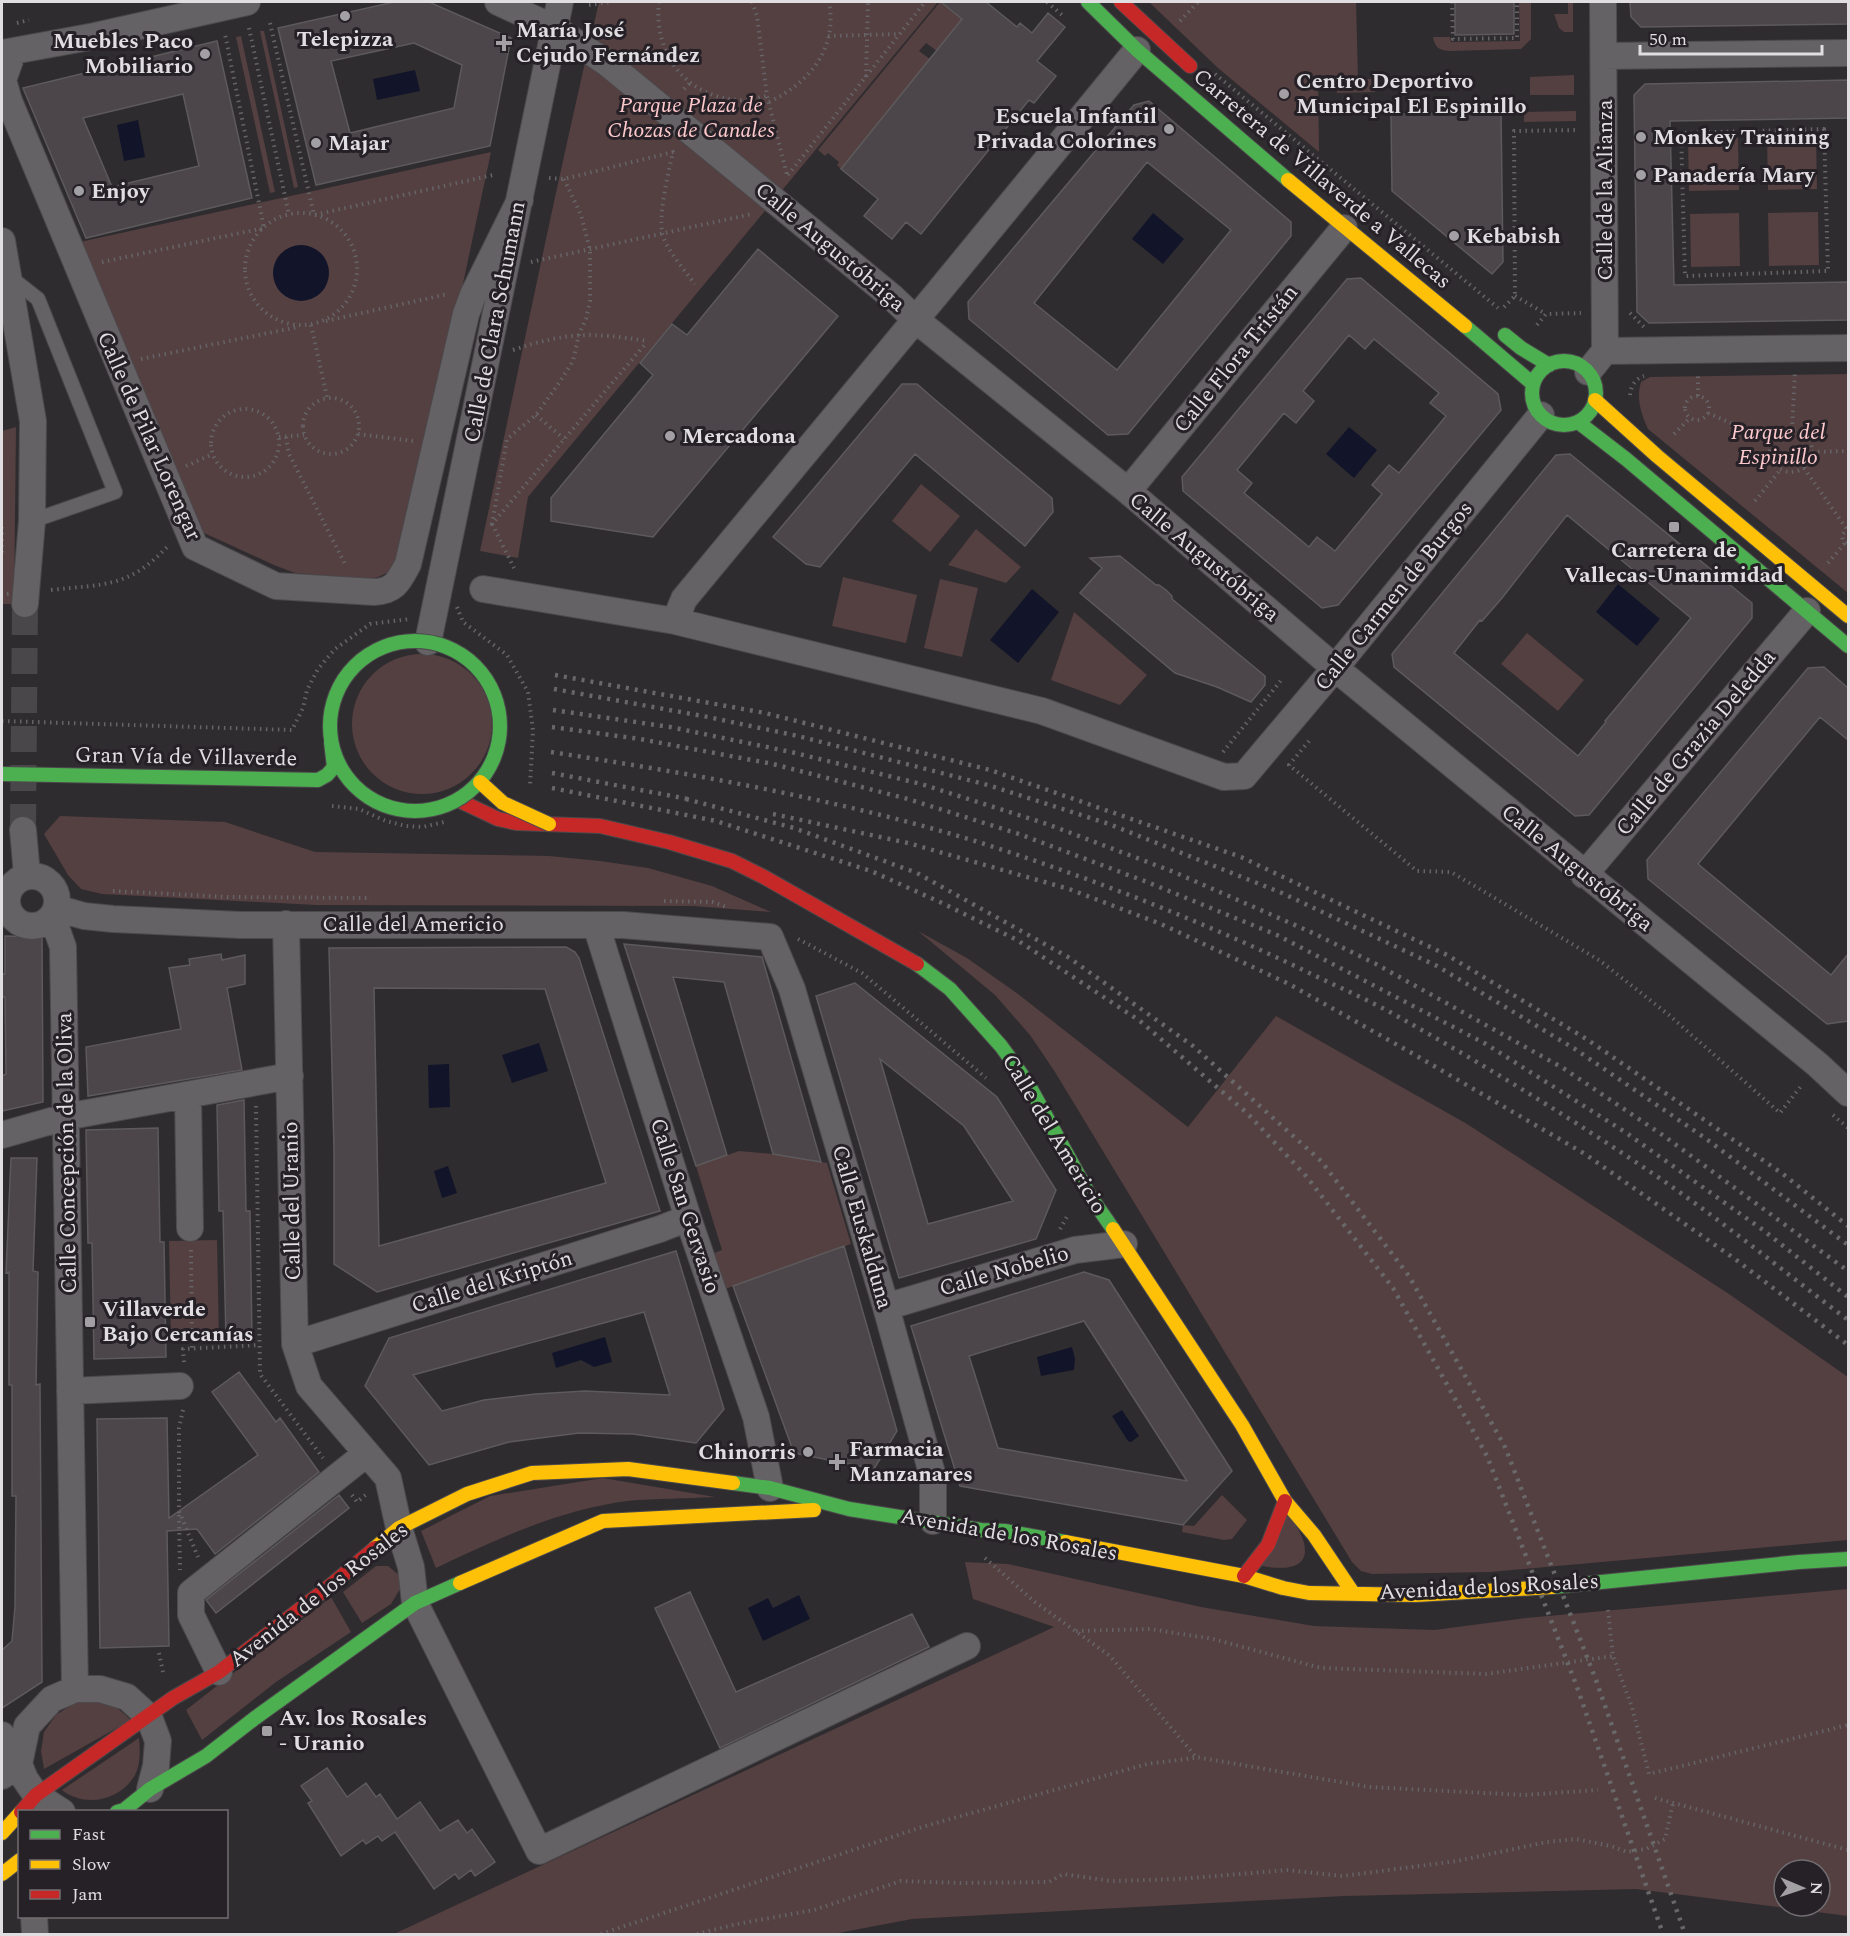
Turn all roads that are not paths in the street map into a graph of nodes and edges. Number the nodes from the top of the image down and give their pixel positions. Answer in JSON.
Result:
{"nodes":[{"id":1,"x":247,"y":2,"type":"edge"},
{"id":2,"x":498,"y":2,"type":"edge"},
{"id":3,"x":560,"y":2,"type":"edge"},
{"id":4,"x":1088,"y":2,"type":"edge"},
{"id":5,"x":1121,"y":2,"type":"edge"},
{"id":6,"x":1603,"y":2,"type":"edge"},
{"id":7,"x":554,"y":28,"type":"junction"},
{"id":8,"x":1137,"y":50,"type":"junction"},
{"id":9,"x":7,"y":53,"type":"edge"},
{"id":10,"x":1848,"y":53,"type":"edge"},
{"id":11,"x":1604,"y":56,"type":"junction"},
{"id":12,"x":1205,"y":73,"type":"road end"},
{"id":13,"x":520,"y":200,"type":"junction"},
{"id":14,"x":1344,"y":228,"type":"junction"},
{"id":15,"x":2,"y":241,"type":"edge"},
{"id":16,"x":5,"y":272,"type":"edge"},
{"id":17,"x":916,"y":320,"type":"junction"},
{"id":18,"x":1498,"y":329,"type":"dead end"},
{"id":19,"x":1848,"y":348,"type":"edge"},
{"id":20,"x":1605,"y":351,"type":"junction"},
{"id":21,"x":1549,"y":365,"type":"junction"},
{"id":22,"x":1588,"y":372,"type":"junction"},
{"id":23,"x":1533,"y":384,"type":"junction"},
{"id":24,"x":1595,"y":400,"type":"junction"},
{"id":25,"x":1541,"y":416,"type":"junction"},
{"id":26,"x":1578,"y":422,"type":"junction"},
{"id":27,"x":1128,"y":491,"type":"junction"},
{"id":28,"x":32,"y":521,"type":"junction"},
{"id":29,"x":483,"y":589,"type":"dead end"},
{"id":30,"x":16,"y":599,"type":"tunnel mouth"},
{"id":31,"x":1807,"y":611,"type":"junction"},
{"id":32,"x":1848,"y":616,"type":"edge"},
{"id":33,"x":675,"y":621,"type":"junction"},
{"id":34,"x":424,"y":630,"type":"junction"},
{"id":35,"x":1848,"y":645,"type":"edge"},
{"id":36,"x":1335,"y":668,"type":"junction"},
{"id":37,"x":330,"y":737,"type":"junction"},
{"id":38,"x":2,"y":774,"type":"edge"},
{"id":39,"x":480,"y":782,"type":"junction"},
{"id":40,"x":2,"y":785,"type":"edge"},
{"id":41,"x":319,"y":794,"type":"dead end"},
{"id":42,"x":342,"y":795,"type":"dead end"},
{"id":43,"x":365,"y":796,"type":"junction"},
{"id":44,"x":458,"y":800,"type":"junction"},
{"id":45,"x":549,"y":824,"type":"junction"},
{"id":46,"x":23,"y":831,"type":"tunnel mouth"},
{"id":47,"x":27,"y":875,"type":"junction"},
{"id":48,"x":1584,"y":875,"type":"junction"},
{"id":49,"x":4,"y":909,"type":"edge"},
{"id":50,"x":54,"y":912,"type":"junction"},
{"id":51,"x":286,"y":924,"type":"junction"},
{"id":52,"x":596,"y":925,"type":"junction"},
{"id":53,"x":770,"y":937,"type":"joint"},
{"id":54,"x":290,"y":1076,"type":"junction"},
{"id":55,"x":1846,"y":1084,"type":"edge"},
{"id":56,"x":188,"y":1095,"type":"junction"},
{"id":57,"x":65,"y":1117,"type":"junction"},
{"id":58,"x":2,"y":1135,"type":"edge"},
{"id":59,"x":688,"y":1218,"type":"junction"},
{"id":60,"x":190,"y":1228,"type":"road end"},
{"id":61,"x":1124,"y":1244,"type":"junction"},
{"id":62,"x":886,"y":1307,"type":"junction"},
{"id":63,"x":296,"y":1344,"type":"junction"},
{"id":64,"x":183,"y":1386,"type":"road end"},
{"id":65,"x":70,"y":1391,"type":"junction"},
{"id":66,"x":366,"y":1454,"type":"junction"},
{"id":67,"x":770,"y":1488,"type":"junction"},
{"id":68,"x":1285,"y":1501,"type":"junction"},
{"id":69,"x":849,"y":1509,"type":"junction"},
{"id":70,"x":933,"y":1521,"type":"junction"},
{"id":71,"x":399,"y":1528,"type":"junction"},
{"id":72,"x":1314,"y":1534,"type":"junction"},
{"id":73,"x":1309,"y":1556,"type":"dead end"},
{"id":74,"x":1848,"y":1559,"type":"edge"},
{"id":75,"x":1251,"y":1578,"type":"junction"},
{"id":76,"x":1296,"y":1580,"type":"dead end"},
{"id":77,"x":1353,"y":1593,"type":"junction"},
{"id":78,"x":415,"y":1603,"type":"junction"},
{"id":79,"x":967,"y":1646,"type":"dead end"},
{"id":80,"x":219,"y":1672,"type":"junction"},
{"id":81,"x":75,"y":1689,"type":"junction"},
{"id":82,"x":149,"y":1717,"type":"junction"},
{"id":83,"x":2,"y":1734,"type":"edge"},
{"id":84,"x":10,"y":1770,"type":"edge"},
{"id":85,"x":150,"y":1789,"type":"junction"},
{"id":86,"x":28,"y":1808,"type":"edge"},
{"id":87,"x":45,"y":1810,"type":"edge"},
{"id":88,"x":124,"y":1810,"type":"edge"},
{"id":89,"x":18,"y":1818,"type":"edge"},
{"id":90,"x":2,"y":1833,"type":"edge"},
{"id":91,"x":18,"y":1862,"type":"edge"},
{"id":92,"x":2,"y":1874,"type":"edge"},
{"id":93,"x":34,"y":1918,"type":"edge"},
{"id":94,"x":35,"y":1935,"type":"edge"}],
"edges":[{"from":1,"to":9,"type":"street"},
{"from":2,"to":7,"type":"street","name":"Calle Augustóbriga"},
{"from":3,"to":7,"type":"street","name":"Calle de Clara Schumann"},
{"from":4,"to":8,"type":"street","name":"Carretera de Villaverde a Vallecas"},
{"from":5,"to":12,"type":"street","name":"Carretera de Villaverde a Vallecas"},
{"from":6,"to":11,"type":"street","name":"Calle de la Alianza"},
{"from":7,"to":13,"type":"street","name":"Calle de Clara Schumann"},
{"from":7,"to":17,"type":"street","name":"Calle Augustóbriga"},
{"from":8,"to":14,"type":"street","name":"Carretera de Villaverde a Vallecas"},
{"from":8,"to":17,"type":"street"},
{"from":9,"to":13,"type":"street","name":"Calle de Pilar Lorengar"},
{"from":10,"to":11,"type":"street"},
{"from":11,"to":20,"type":"street","name":"Calle de la Alianza"},
{"from":13,"to":34,"type":"street","name":"Calle de Clara Schumann"},
{"from":14,"to":23,"type":"street","name":"Carretera de Villaverde a Vallecas"},
{"from":14,"to":27,"type":"street","name":"Calle Flora Tristán"},
{"from":15,"to":16,"type":"street"},
{"from":16,"to":28,"type":"street"},
{"from":16,"to":28,"type":"lane"},
{"from":17,"to":27,"type":"street","name":"Calle Augustóbriga"},
{"from":17,"to":33,"type":"street"},
{"from":18,"to":21,"type":"street"},
{"from":19,"to":20,"type":"street"},
{"from":20,"to":22,"type":"street"},
{"from":21,"to":22,"type":"street"},
{"from":21,"to":23,"type":"street"},
{"from":22,"to":24,"type":"street"},
{"from":23,"to":25,"type":"street"},
{"from":24,"to":26,"type":"street"},
{"from":24,"to":32,"type":"street"},
{"from":25,"to":26,"type":"street"},
{"from":25,"to":36,"type":"street","name":"Calle Carmen de Burgos"},
{"from":26,"to":31,"type":"street"},
{"from":27,"to":36,"type":"street","name":"Calle Augustóbriga"},
{"from":28,"to":30,"type":"street"},
{"from":29,"to":33,"type":"street"},
{"from":31,"to":35,"type":"street"},
{"from":31,"to":48,"type":"street","name":"Calle de Grazia Deledda"},
{"from":33,"to":36,"type":"street","name":"Calle Carmen de Burgos"},
{"from":34,"to":37,"type":"street","bridge":true},
{"from":34,"to":39,"type":"street","bridge":true},
{"from":36,"to":48,"type":"street","name":"Calle Augustóbriga"},
{"from":37,"to":38,"type":"street","name":"Gran Vía de Villaverde","bridge":true},
{"from":37,"to":43,"type":"street","bridge":true},
{"from":39,"to":44,"type":"street","bridge":true},
{"from":39,"to":45,"type":"street","name":"Calle del Americio","bridge":true},
{"from":40,"to":41,"type":"street","name":"Gran Vía de Villaverde"},
{"from":42,"to":43,"type":"street"},
{"from":43,"to":44,"type":"street","bridge":true},
{"from":44,"to":45,"type":"street","name":"Calle del Americio","bridge":true},
{"from":45,"to":61,"type":"street","name":"Calle del Americio"},
{"from":46,"to":47,"type":"street"},
{"from":47,"to":49,"type":"street"},
{"from":47,"to":50,"type":"street"},
{"from":48,"to":55,"type":"street","name":"Calle Augustóbriga"},
{"from":49,"to":50,"type":"street"},
{"from":50,"to":51,"type":"street","name":"Calle del Americio"},
{"from":50,"to":57,"type":"street","name":"Calle Concepción de la Oliva"},
{"from":51,"to":52,"type":"street","name":"Calle del Americio"},
{"from":51,"to":54,"type":"street","name":"Calle del Uranio"},
{"from":52,"to":53,"type":"street","name":"Calle del Americio"},
{"from":52,"to":59,"type":"street","name":"Calle San Gervasio"},
{"from":53,"to":62,"type":"street","name":"Calle Euskalduna"},
{"from":54,"to":56,"type":"street"},
{"from":54,"to":63,"type":"street","name":"Calle del Uranio"},
{"from":56,"to":57,"type":"street"},
{"from":56,"to":60,"type":"street"},
{"from":57,"to":58,"type":"street"},
{"from":57,"to":65,"type":"street","name":"Calle Concepción de la Oliva"},
{"from":59,"to":63,"type":"street","name":"Calle del Kriptón"},
{"from":59,"to":67,"type":"street","name":"Calle San Gervasio"},
{"from":61,"to":62,"type":"street","name":"Calle Nobelio"},
{"from":61,"to":68,"type":"street","name":"Calle del Americio"},
{"from":62,"to":70,"type":"street","name":"Calle Euskalduna"},
{"from":63,"to":66,"type":"street","name":"Calle del Uranio"},
{"from":64,"to":65,"type":"street"},
{"from":65,"to":81,"type":"street","name":"Calle Concepción de la Oliva"},
{"from":66,"to":71,"type":"street","name":"Calle del Uranio"},
{"from":66,"to":80,"type":"street"},
{"from":67,"to":69,"type":"street","name":"Avenida de los Rosales"},
{"from":67,"to":71,"type":"street","name":"Avenida de los Rosales"},
{"from":68,"to":72,"type":"street","name":"Calle del Americio"},
{"from":68,"to":75,"type":"street"},
{"from":69,"to":70,"type":"street","name":"Avenida de los Rosales"},
{"from":69,"to":78,"type":"street","name":"Avenida de los Rosales"},
{"from":70,"to":75,"type":"street","name":"Avenida de los Rosales"},
{"from":71,"to":78,"type":"street","name":"Calle del Uranio"},
{"from":71,"to":80,"type":"street","name":"Avenida de los Rosales"},
{"from":72,"to":73,"type":"street"},
{"from":72,"to":77,"type":"street","name":"Calle del Americio"},
{"from":74,"to":77,"type":"street","name":"Avenida de los Rosales"},
{"from":75,"to":76,"type":"street"},
{"from":75,"to":77,"type":"street","name":"Avenida de los Rosales"},
{"from":78,"to":79,"type":"street"},
{"from":78,"to":85,"type":"street","name":"Avenida de los Rosales"},
{"from":80,"to":82,"type":"street","name":"Avenida de los Rosales"},
{"from":81,"to":82,"type":"street"},
{"from":81,"to":84,"type":"street"},
{"from":82,"to":85,"type":"street"},
{"from":82,"to":86,"type":"street","name":"Avenida de los Rosales"},
{"from":83,"to":84,"type":"street"},
{"from":84,"to":86,"type":"street"},
{"from":85,"to":88,"type":"street","name":"Avenida de los Rosales"},
{"from":86,"to":87,"type":"street"},
{"from":89,"to":90,"type":"street","name":"Avenida de los Rosales"},
{"from":91,"to":92,"type":"street"},
{"from":93,"to":94,"type":"street"}]}
